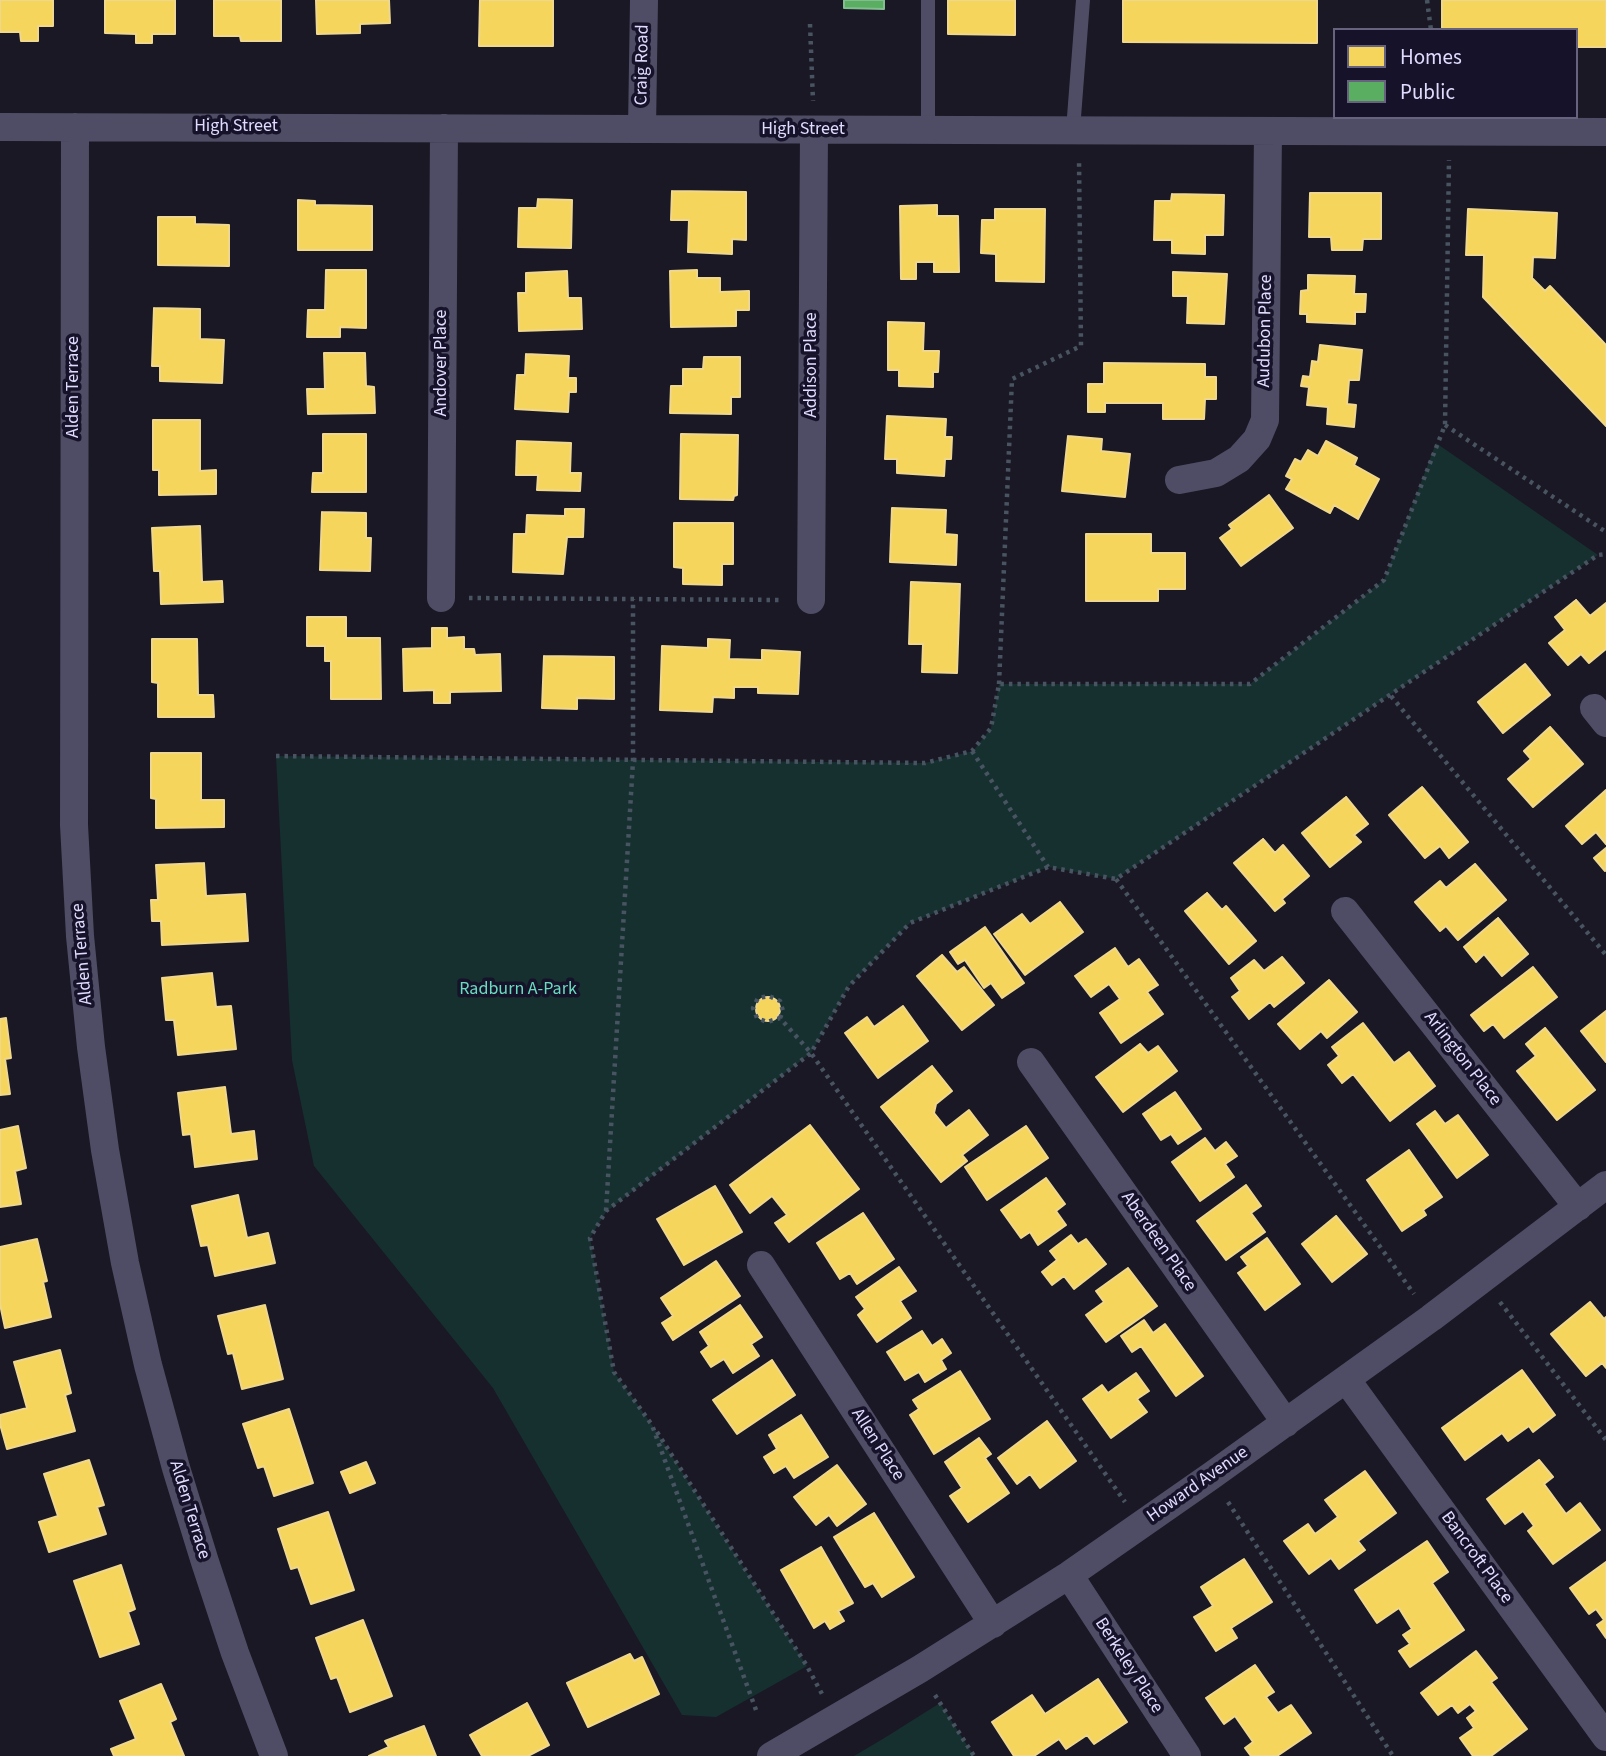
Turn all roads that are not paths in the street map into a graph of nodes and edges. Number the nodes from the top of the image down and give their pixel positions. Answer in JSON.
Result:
{"nodes":[{"id":1,"x":644,"y":0,"type":"edge"},
{"id":2,"x":928,"y":0,"type":"edge"},
{"id":3,"x":1083,"y":0,"type":"edge"},
{"id":4,"x":0,"y":127,"type":"edge"},
{"id":5,"x":75,"y":127,"type":"junction"},
{"id":6,"x":444,"y":128,"type":"junction"},
{"id":7,"x":642,"y":129,"type":"junction"},
{"id":8,"x":814,"y":130,"type":"junction"},
{"id":9,"x":928,"y":130,"type":"junction"},
{"id":10,"x":1076,"y":130,"type":"junction"},
{"id":11,"x":1268,"y":131,"type":"junction"},
{"id":12,"x":1606,"y":132,"type":"edge"},
{"id":13,"x":1179,"y":480,"type":"dead end"},
{"id":14,"x":441,"y":598,"type":"road end"},
{"id":15,"x":811,"y":600,"type":"road end"},
{"id":16,"x":1345,"y":911,"type":"dead end"},
{"id":17,"x":1031,"y":1062,"type":"dead end"},
{"id":18,"x":1606,"y":1185,"type":"edge"},
{"id":19,"x":1578,"y":1207,"type":"junction"},
{"id":20,"x":761,"y":1265,"type":"dead end"},
{"id":21,"x":1346,"y":1379,"type":"junction"},
{"id":22,"x":1286,"y":1423,"type":"junction"},
{"id":23,"x":1069,"y":1575,"type":"junction"},
{"id":24,"x":993,"y":1624,"type":"junction"},
{"id":25,"x":1606,"y":1737,"type":"edge"},
{"id":26,"x":274,"y":1756,"type":"edge"},
{"id":27,"x":771,"y":1756,"type":"edge"},
{"id":28,"x":1187,"y":1756,"type":"edge"}],
"edges":[{"from":1,"to":7,"type":"street","name":"Craig Road"},
{"from":2,"to":9,"type":"lane"},
{"from":3,"to":10,"type":"lane"},
{"from":4,"to":5,"type":"street","name":"High Street"},
{"from":5,"to":6,"type":"street","name":"High Street"},
{"from":5,"to":26,"type":"street","name":"Alden Terrace"},
{"from":6,"to":7,"type":"street","name":"High Street"},
{"from":6,"to":14,"type":"street","name":"Andover Place"},
{"from":7,"to":8,"type":"street","name":"High Street"},
{"from":8,"to":9,"type":"street","name":"High Street"},
{"from":8,"to":15,"type":"street","name":"Addison Place"},
{"from":9,"to":10,"type":"street","name":"High Street"},
{"from":10,"to":11,"type":"street","name":"High Street"},
{"from":11,"to":12,"type":"street","name":"High Street"},
{"from":11,"to":13,"type":"street","name":"Audubon Place"},
{"from":16,"to":19,"type":"street","name":"Arlington Place"},
{"from":17,"to":22,"type":"street","name":"Aberdeen Place"},
{"from":18,"to":19,"type":"street","name":"Howard Avenue"},
{"from":19,"to":21,"type":"street","name":"Howard Avenue"},
{"from":20,"to":24,"type":"street","name":"Allen Place"},
{"from":21,"to":22,"type":"street","name":"Howard Avenue"},
{"from":21,"to":25,"type":"street","name":"Bancroft Place"},
{"from":22,"to":23,"type":"street","name":"Howard Avenue"},
{"from":23,"to":24,"type":"street","name":"Howard Avenue"},
{"from":23,"to":28,"type":"street","name":"Berkeley Place"},
{"from":24,"to":27,"type":"street","name":"Howard Avenue"}]}
